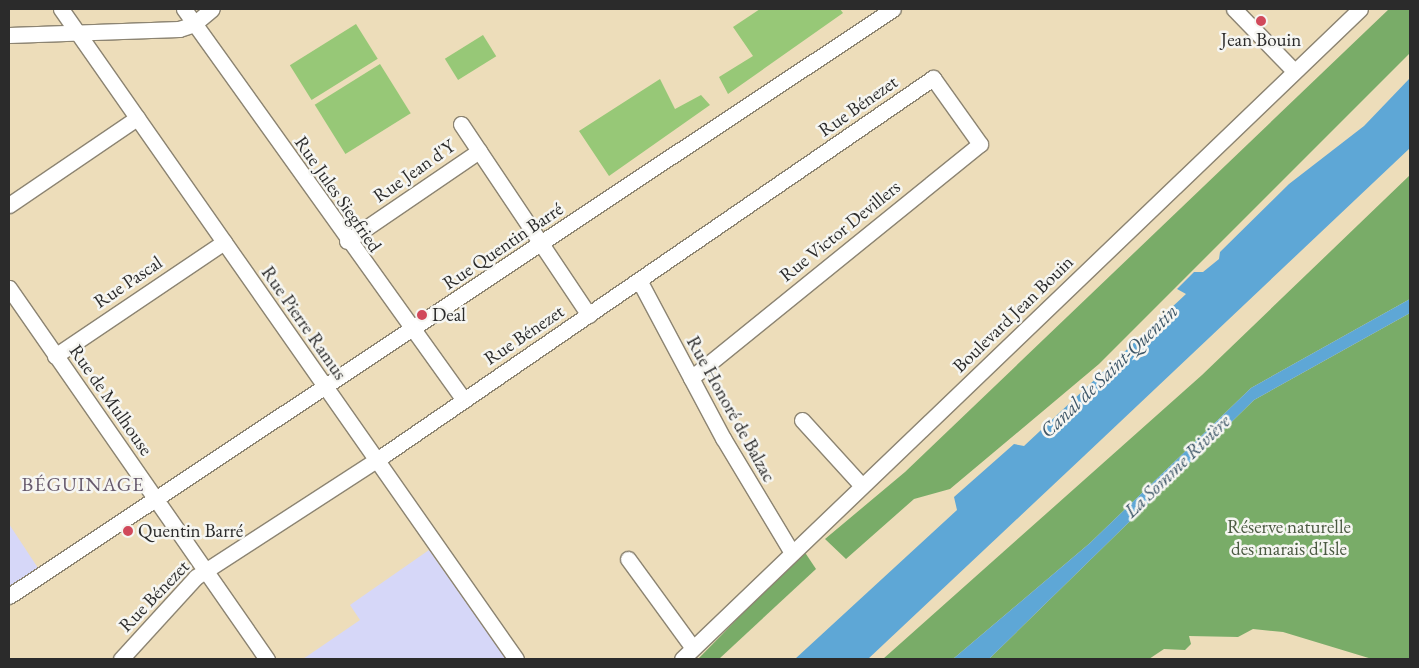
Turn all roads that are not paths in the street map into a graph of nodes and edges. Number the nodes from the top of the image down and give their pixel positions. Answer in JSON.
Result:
{"nodes":[{"id":1,"x":60,"y":9,"type":"edge"},
{"id":2,"x":184,"y":9,"type":"edge"},
{"id":3,"x":212,"y":9,"type":"edge"},
{"id":4,"x":893,"y":9,"type":"edge"},
{"id":5,"x":1234,"y":9,"type":"edge"},
{"id":6,"x":1360,"y":9,"type":"edge"},
{"id":7,"x":194,"y":24,"type":"junction"},
{"id":8,"x":78,"y":34,"type":"junction"},
{"id":9,"x":9,"y":35,"type":"edge"},
{"id":10,"x":1294,"y":71,"type":"junction"},
{"id":11,"x":954,"y":107,"type":"joint"},
{"id":12,"x":137,"y":118,"type":"junction"},
{"id":13,"x":461,"y":124,"type":"dead end"},
{"id":14,"x":478,"y":151,"type":"junction"},
{"id":15,"x":9,"y":205,"type":"edge"},
{"id":16,"x":347,"y":241,"type":"junction"},
{"id":17,"x":224,"y":242,"type":"junction"},
{"id":18,"x":541,"y":243,"type":"junction"},
{"id":19,"x":640,"y":282,"type":"junction"},
{"id":20,"x":9,"y":288,"type":"edge"},
{"id":21,"x":589,"y":315,"type":"junction"},
{"id":22,"x":412,"y":332,"type":"junction"},
{"id":23,"x":56,"y":356,"type":"junction"},
{"id":24,"x":691,"y":378,"type":"junction"},
{"id":25,"x":326,"y":388,"type":"junction"},
{"id":26,"x":464,"y":400,"type":"junction"},
{"id":27,"x":802,"y":420,"type":"dead end"},
{"id":28,"x":376,"y":460,"type":"junction"},
{"id":29,"x":862,"y":486,"type":"junction"},
{"id":30,"x":157,"y":500,"type":"junction"},
{"id":31,"x":792,"y":553,"type":"junction"},
{"id":32,"x":628,"y":559,"type":"dead end"},
{"id":33,"x":205,"y":572,"type":"junction"},
{"id":34,"x":9,"y":596,"type":"edge"},
{"id":35,"x":693,"y":648,"type":"junction"},
{"id":36,"x":121,"y":659,"type":"edge"},
{"id":37,"x":267,"y":659,"type":"edge"},
{"id":38,"x":516,"y":659,"type":"edge"},
{"id":39,"x":682,"y":659,"type":"edge"}],
"edges":[{"from":1,"to":8,"type":"street","name":"Rue Pierre Ramus"},
{"from":2,"to":7,"type":"street","name":"Rue Jules Siegfried"},
{"from":3,"to":7,"type":"street"},
{"from":4,"to":18,"type":"street","name":"Rue Quentin Barré"},
{"from":5,"to":10,"type":"street"},
{"from":6,"to":10,"type":"street","name":"Boulevard Jean Bouin"},
{"from":7,"to":8,"type":"street"},
{"from":7,"to":16,"type":"street","name":"Rue Jules Siegfried"},
{"from":8,"to":9,"type":"street"},
{"from":8,"to":12,"type":"street","name":"Rue Pierre Ramus"},
{"from":10,"to":29,"type":"street","name":"Boulevard Jean Bouin"},
{"from":11,"to":19,"type":"street","name":"Rue Bénezet"},
{"from":11,"to":24,"type":"street","name":"Rue Victor Devillers"},
{"from":12,"to":15,"type":"street"},
{"from":12,"to":17,"type":"street","name":"Rue Pierre Ramus"},
{"from":13,"to":14,"type":"street"},
{"from":14,"to":16,"type":"street","name":"Rue Jean d'Y"},
{"from":14,"to":18,"type":"street"},
{"from":16,"to":22,"type":"street","name":"Rue Jules Siegfried"},
{"from":17,"to":23,"type":"street","name":"Rue Pascal"},
{"from":17,"to":25,"type":"street","name":"Rue Pierre Ramus"},
{"from":18,"to":21,"type":"street"},
{"from":18,"to":22,"type":"street","name":"Rue Quentin Barré"},
{"from":19,"to":21,"type":"street","name":"Rue Bénezet"},
{"from":19,"to":24,"type":"street","name":"Rue Honoré de Balzac"},
{"from":20,"to":23,"type":"street","name":"Rue de Mulhouse"},
{"from":21,"to":26,"type":"street","name":"Rue Bénezet"},
{"from":22,"to":25,"type":"street","name":"Rue Quentin Barré"},
{"from":22,"to":26,"type":"street","name":"Rue Jules Siegfried"},
{"from":23,"to":30,"type":"street","name":"Rue de Mulhouse"},
{"from":24,"to":31,"type":"street","name":"Rue Honoré de Balzac"},
{"from":25,"to":28,"type":"street","name":"Rue Pierre Ramus"},
{"from":25,"to":30,"type":"street","name":"Rue Quentin Barré"},
{"from":26,"to":28,"type":"street","name":"Rue Bénezet"},
{"from":27,"to":29,"type":"street"},
{"from":28,"to":33,"type":"street","name":"Rue Bénezet"},
{"from":28,"to":38,"type":"street","name":"Rue Pierre Ramus"},
{"from":29,"to":31,"type":"street","name":"Boulevard Jean Bouin"},
{"from":30,"to":33,"type":"street","name":"Rue de Mulhouse"},
{"from":30,"to":34,"type":"street","name":"Rue Quentin Barré"},
{"from":31,"to":35,"type":"street","name":"Boulevard Jean Bouin"},
{"from":32,"to":35,"type":"street"},
{"from":33,"to":36,"type":"street","name":"Rue Bénezet"},
{"from":33,"to":37,"type":"street","name":"Rue de Mulhouse"},
{"from":35,"to":39,"type":"street","name":"Boulevard Jean Bouin"}]}
